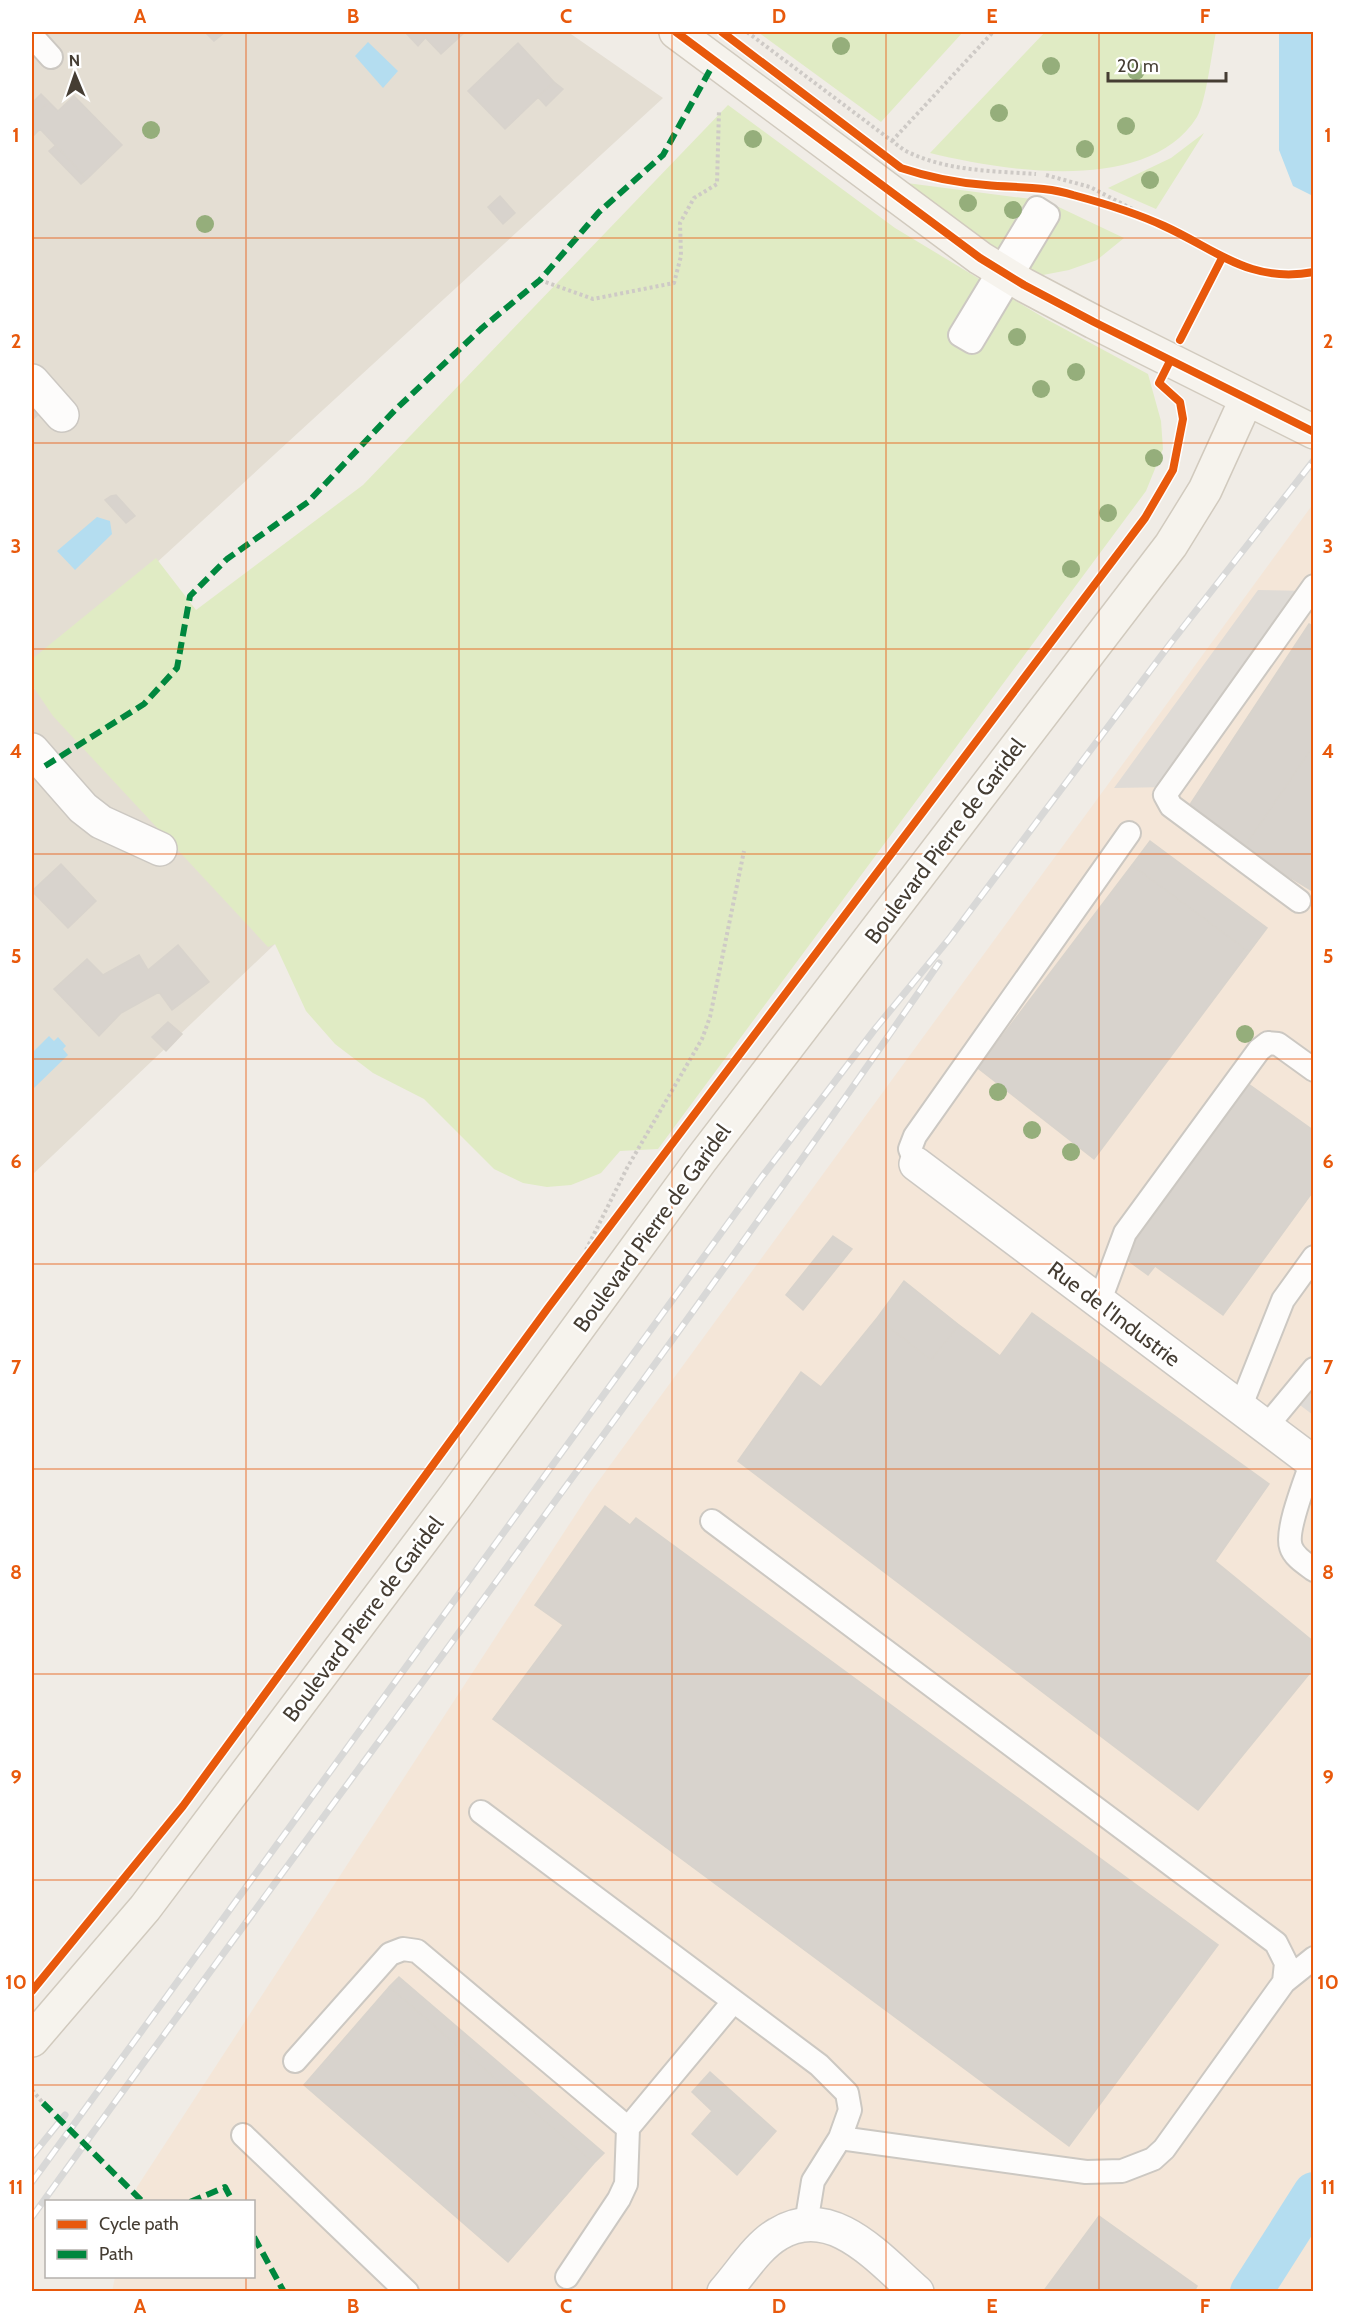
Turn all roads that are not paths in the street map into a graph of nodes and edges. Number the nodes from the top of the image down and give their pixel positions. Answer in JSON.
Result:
{"nodes":[{"id":1,"x":676,"y":32,"type":"edge"},
{"id":2,"x":32,"y":36,"type":"edge"},
{"id":3,"x":51,"y":57,"type":"dead end"},
{"id":4,"x":32,"y":381,"type":"edge"},
{"id":5,"x":1246,"y":400,"type":"junction"},
{"id":6,"x":62,"y":415,"type":"dead end"},
{"id":7,"x":1314,"y":432,"type":"edge"},
{"id":8,"x":1314,"y":586,"type":"edge"},
{"id":9,"x":32,"y":750,"type":"edge"},
{"id":10,"x":1129,"y":833,"type":"dead end"},
{"id":11,"x":160,"y":849,"type":"dead end"},
{"id":12,"x":1299,"y":901,"type":"dead end"},
{"id":13,"x":1314,"y":1070,"type":"edge"},
{"id":14,"x":916,"y":1164,"type":"joint"},
{"id":15,"x":1314,"y":1257,"type":"edge"},
{"id":16,"x":1099,"y":1303,"type":"junction"},
{"id":17,"x":1314,"y":1369,"type":"edge"},
{"id":18,"x":1253,"y":1417,"type":"junction"},
{"id":19,"x":1313,"y":1462,"type":"edge"},
{"id":20,"x":712,"y":1521,"type":"dead end"},
{"id":21,"x":1314,"y":1570,"type":"edge"},
{"id":22,"x":481,"y":1812,"type":"dead end"},
{"id":23,"x":1314,"y":1958,"type":"edge"},
{"id":24,"x":1284,"y":1982,"type":"junction"},
{"id":25,"x":733,"y":2002,"type":"junction"},
{"id":26,"x":32,"y":2040,"type":"edge"},
{"id":27,"x":296,"y":2061,"type":"dead end"},
{"id":28,"x":628,"y":2128,"type":"junction"},
{"id":29,"x":243,"y":2135,"type":"dead end"},
{"id":30,"x":840,"y":2138,"type":"junction"},
{"id":31,"x":806,"y":2224,"type":"junction"},
{"id":32,"x":567,"y":2277,"type":"dead end"},
{"id":33,"x":407,"y":2292,"type":"edge"},
{"id":34,"x":724,"y":2292,"type":"edge"},
{"id":35,"x":917,"y":2292,"type":"edge"}],
"edges":[{"from":1,"to":5,"type":"street"},
{"from":2,"to":3,"type":"lane"},
{"from":4,"to":6,"type":"street"},
{"from":5,"to":7,"type":"street"},
{"from":5,"to":26,"type":"street","name":"Boulevard Pierre de Garidel"},
{"from":8,"to":12,"type":"lane"},
{"from":9,"to":11,"type":"street"},
{"from":10,"to":14,"type":"lane"},
{"from":13,"to":16,"type":"lane"},
{"from":14,"to":16,"type":"street","name":"Rue de l'Industrie"},
{"from":15,"to":18,"type":"lane"},
{"from":16,"to":18,"type":"street","name":"Rue de l'Industrie"},
{"from":17,"to":18,"type":"lane"},
{"from":18,"to":19,"type":"street","name":"Rue de l'Industrie"},
{"from":19,"to":21,"type":"lane"},
{"from":20,"to":24,"type":"lane"},
{"from":22,"to":25,"type":"lane"},
{"from":23,"to":24,"type":"lane"},
{"from":24,"to":30,"type":"lane"},
{"from":25,"to":28,"type":"lane"},
{"from":25,"to":30,"type":"lane"},
{"from":27,"to":28,"type":"lane"},
{"from":28,"to":32,"type":"lane"},
{"from":29,"to":33,"type":"lane"},
{"from":30,"to":31,"type":"lane"},
{"from":31,"to":34,"type":"street"},
{"from":31,"to":35,"type":"street"}]}
